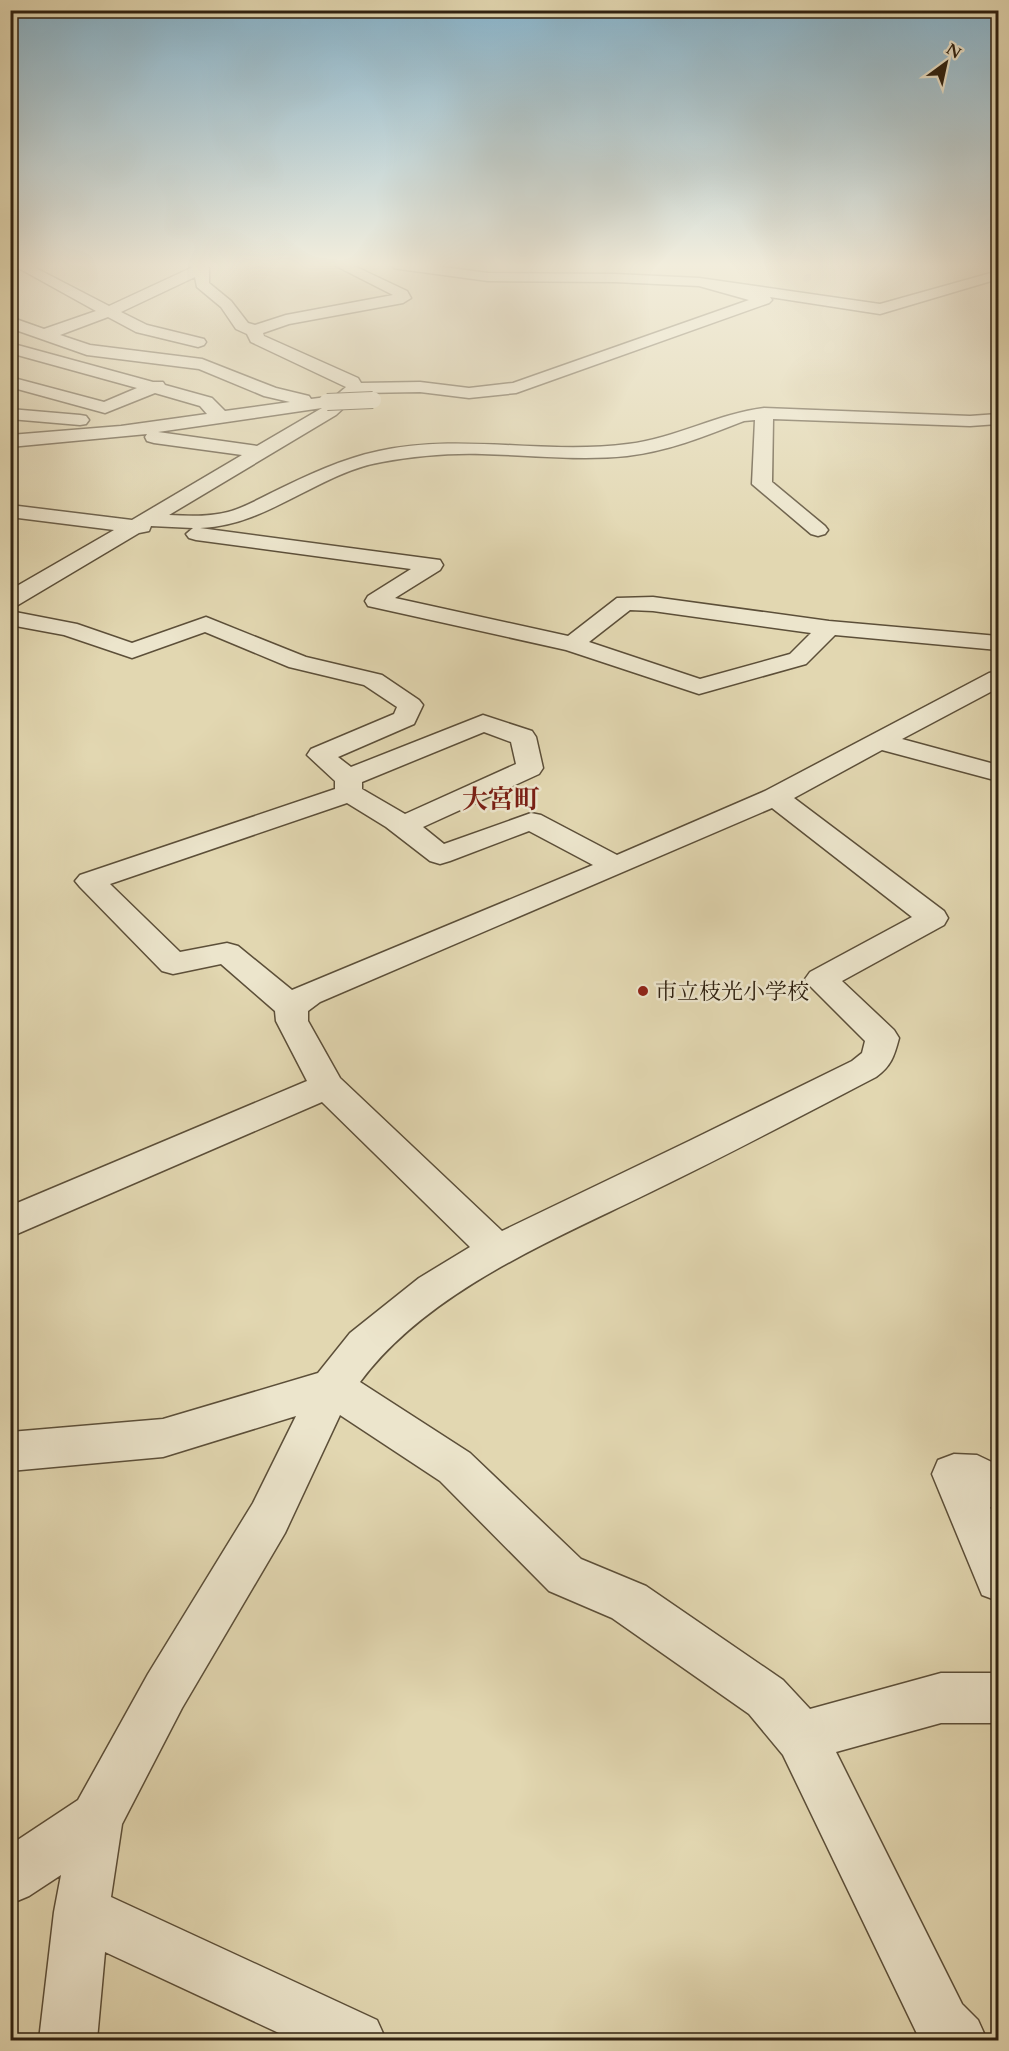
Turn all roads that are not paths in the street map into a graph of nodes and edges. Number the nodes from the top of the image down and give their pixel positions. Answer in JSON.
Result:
{"nodes":[{"id":1,"x":59,"y":361,"type":"edge"},
{"id":2,"x":175,"y":361,"type":"edge"},
{"id":3,"x":305,"y":361,"type":"edge"},
{"id":4,"x":593,"y":361,"type":"edge"},
{"id":5,"x":10,"y":382,"type":"edge"},
{"id":6,"x":156,"y":386,"type":"junction"},
{"id":7,"x":355,"y":388,"type":"junction"},
{"id":8,"x":443,"y":390,"type":"junction"},
{"id":9,"x":320,"y":403,"type":"junction"},
{"id":10,"x":764,"y":413,"type":"junction"},
{"id":11,"x":10,"y":414,"type":"edge"},
{"id":12,"x":220,"y":417,"type":"junction"},
{"id":13,"x":999,"y":419,"type":"edge"},
{"id":14,"x":121,"y":432,"type":"junction"},
{"id":15,"x":10,"y":441,"type":"edge"},
{"id":16,"x":260,"y":452,"type":"junction"},
{"id":17,"x":10,"y":511,"type":"edge"},
{"id":18,"x":141,"y":523,"type":"junction"},
{"id":19,"x":818,"y":531,"type":"dead end"},
{"id":20,"x":13,"y":596,"type":"edge"},
{"id":21,"x":10,"y":618,"type":"edge"},
{"id":22,"x":829,"y":628,"type":"junction"},
{"id":23,"x":999,"y":643,"type":"edge"},
{"id":24,"x":572,"y":644,"type":"junction"},
{"id":25,"x":994,"y":685,"type":"edge"},
{"id":26,"x":878,"y":741,"type":"junction"},
{"id":27,"x":999,"y":773,"type":"edge"},
{"id":28,"x":348,"y":785,"type":"junction"},
{"id":29,"x":775,"y":797,"type":"junction"},
{"id":30,"x":404,"y":825,"type":"junction"},
{"id":31,"x":616,"y":867,"type":"junction"},
{"id":32,"x":291,"y":1007,"type":"junction"},
{"id":33,"x":327,"y":1086,"type":"junction"},
{"id":34,"x":10,"y":1222,"type":"edge"},
{"id":35,"x":497,"y":1250,"type":"junction"},
{"id":36,"x":332,"y":1387,"type":"junction"},
{"id":37,"x":10,"y":1452,"type":"edge"},
{"id":38,"x":999,"y":1490,"type":"edge"},
{"id":39,"x":999,"y":1579,"type":"edge"},
{"id":40,"x":999,"y":1698,"type":"edge"},
{"id":41,"x":801,"y":1737,"type":"junction"},
{"id":42,"x":97,"y":1820,"type":"junction"},
{"id":43,"x":10,"y":1877,"type":"edge"},
{"id":44,"x":81,"y":1912,"type":"junction"},
{"id":45,"x":68,"y":2040,"type":"edge"},
{"id":46,"x":357,"y":2040,"type":"edge"},
{"id":47,"x":958,"y":2040,"type":"edge"}],
"edges":[{"from":1,"to":6,"type":"street"},
{"from":2,"to":9,"type":"street"},
{"from":3,"to":7,"type":"street"},
{"from":4,"to":8,"type":"street"},
{"from":5,"to":6,"type":"street"},
{"from":6,"to":12,"type":"street"},
{"from":7,"to":8,"type":"street"},
{"from":7,"to":16,"type":"street"},
{"from":8,"to":9,"type":"street","bridge":true},
{"from":9,"to":12,"type":"street"},
{"from":10,"to":13,"type":"street"},
{"from":10,"to":18,"type":"street"},
{"from":10,"to":19,"type":"street"},
{"from":11,"to":14,"type":"street"},
{"from":12,"to":14,"type":"street"},
{"from":14,"to":15,"type":"street"},
{"from":14,"to":16,"type":"street"},
{"from":16,"to":18,"type":"street"},
{"from":17,"to":18,"type":"street"},
{"from":18,"to":20,"type":"street"},
{"from":18,"to":24,"type":"street"},
{"from":21,"to":28,"type":"street"},
{"from":22,"to":23,"type":"street"},
{"from":22,"to":24,"type":"street"},
{"from":22,"to":24,"type":"street"},
{"from":25,"to":26,"type":"street"},
{"from":26,"to":27,"type":"street"},
{"from":26,"to":29,"type":"street"},
{"from":28,"to":30,"type":"street"},
{"from":28,"to":30,"type":"street"},
{"from":28,"to":32,"type":"street"},
{"from":29,"to":31,"type":"street"},
{"from":29,"to":35,"type":"street"},
{"from":30,"to":31,"type":"street"},
{"from":31,"to":32,"type":"street"},
{"from":32,"to":33,"type":"street"},
{"from":33,"to":34,"type":"street"},
{"from":33,"to":35,"type":"street"},
{"from":35,"to":36,"type":"street"},
{"from":36,"to":37,"type":"street"},
{"from":36,"to":41,"type":"street"},
{"from":36,"to":42,"type":"street"},
{"from":38,"to":39,"type":"street"},
{"from":40,"to":41,"type":"street"},
{"from":41,"to":47,"type":"street"},
{"from":42,"to":43,"type":"street"},
{"from":42,"to":44,"type":"street"},
{"from":44,"to":45,"type":"street"},
{"from":44,"to":46,"type":"street"}]}
